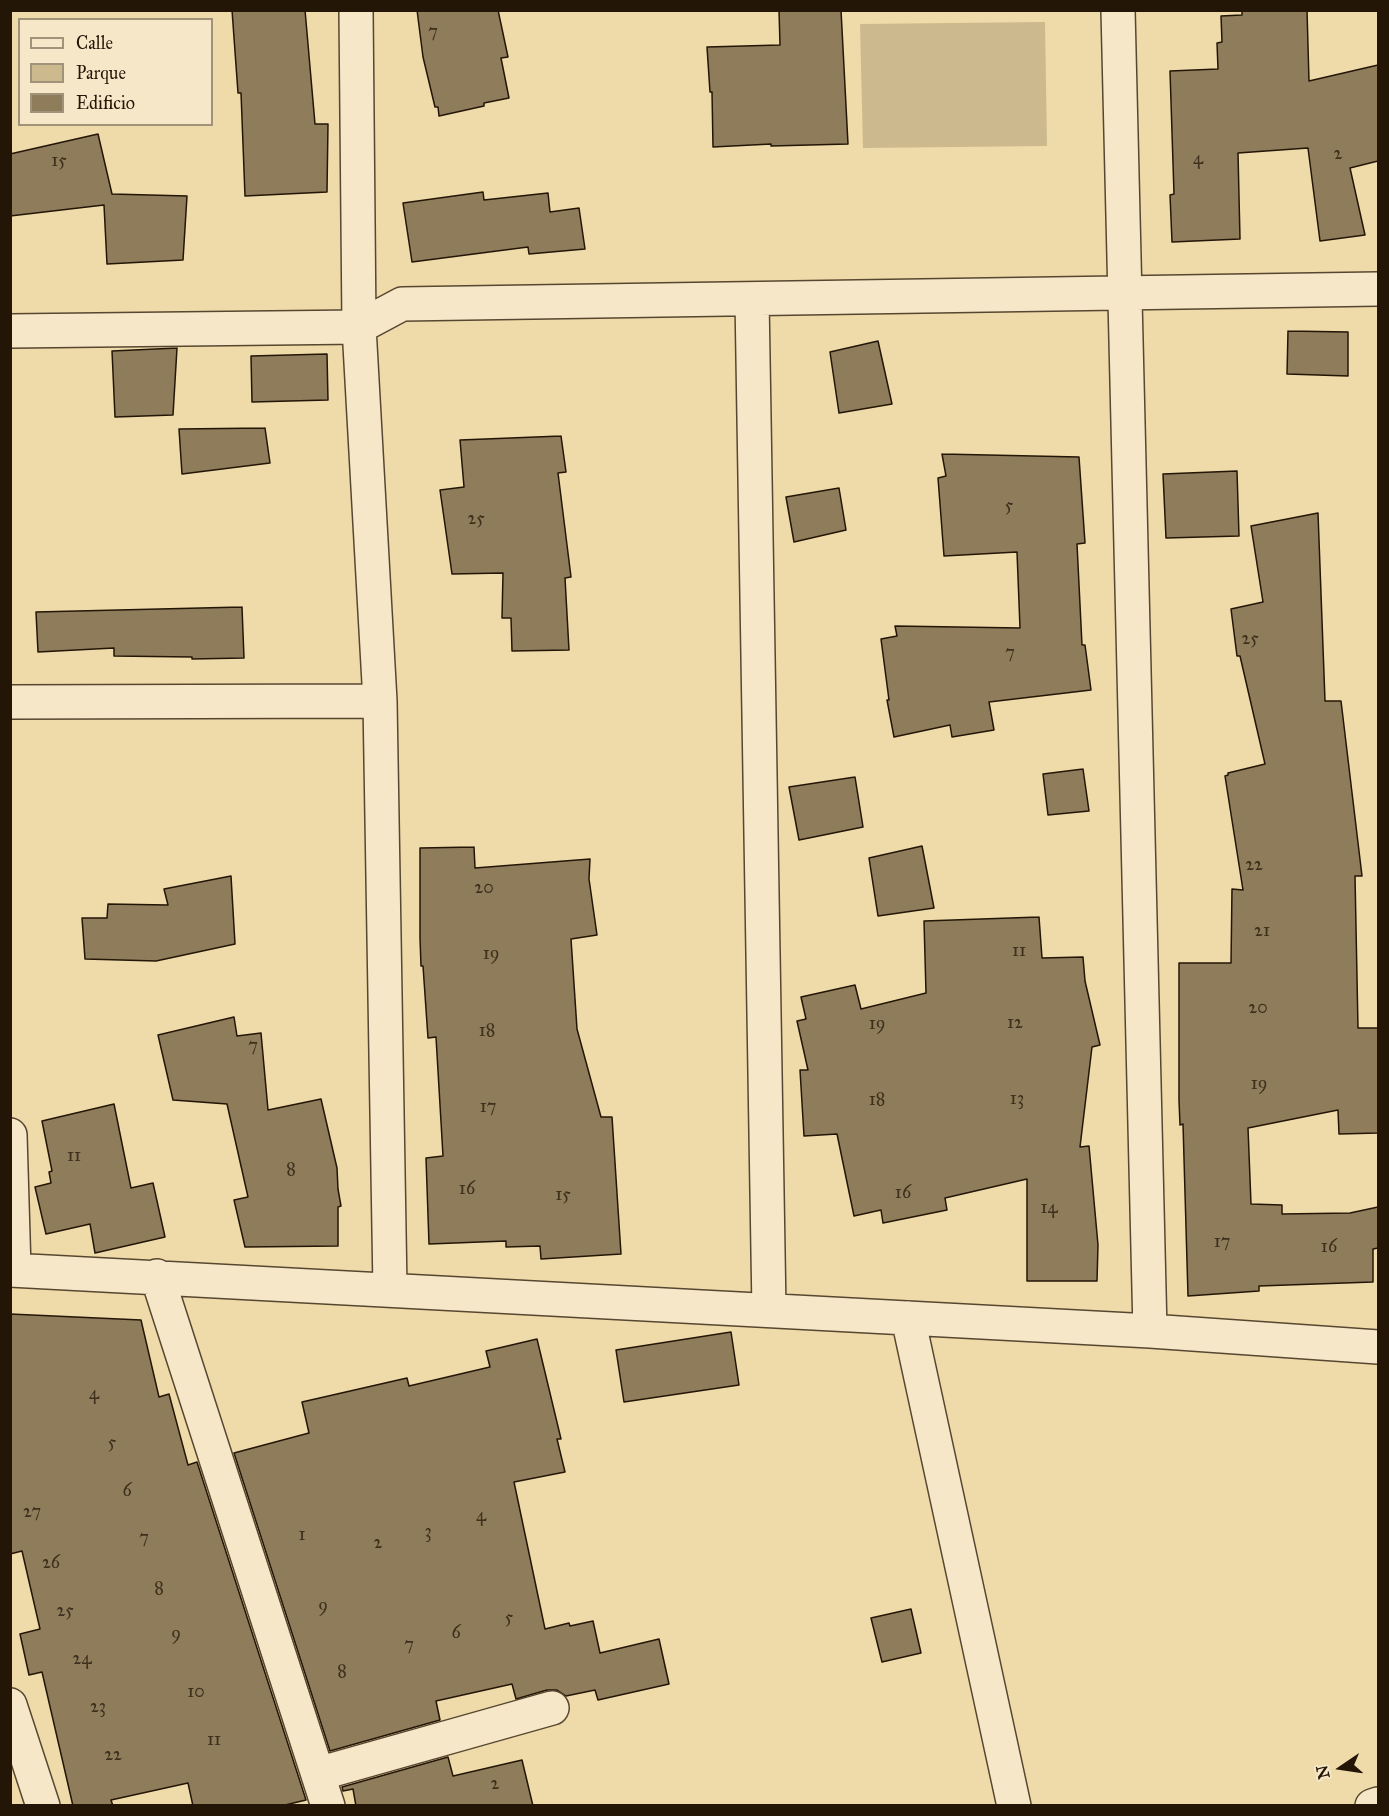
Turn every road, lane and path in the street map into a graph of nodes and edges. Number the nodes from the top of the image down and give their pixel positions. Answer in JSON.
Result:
{"nodes":[{"id":1,"x":356,"y":10,"type":"edge"},
{"id":2,"x":1118,"y":10,"type":"edge"},
{"id":3,"x":1378,"y":289,"type":"edge"},
{"id":4,"x":1126,"y":292,"type":"junction"},
{"id":5,"x":752,"y":299,"type":"junction"},
{"id":6,"x":359,"y":327,"type":"junction"},
{"id":7,"x":10,"y":331,"type":"edge"},
{"id":8,"x":380,"y":701,"type":"junction"},
{"id":9,"x":10,"y":702,"type":"edge"},
{"id":10,"x":10,"y":1135,"type":"edge"},
{"id":11,"x":12,"y":1270,"type":"edge"},
{"id":12,"x":157,"y":1276,"type":"junction"},
{"id":13,"x":390,"y":1289,"type":"junction"},
{"id":14,"x":769,"y":1310,"type":"junction"},
{"id":15,"x":908,"y":1318,"type":"junction"},
{"id":16,"x":1150,"y":1331,"type":"junction"},
{"id":17,"x":1378,"y":1347,"type":"edge"},
{"id":18,"x":10,"y":1705,"type":"edge"},
{"id":19,"x":552,"y":1708,"type":"dead end"},
{"id":20,"x":318,"y":1773,"type":"junction"},
{"id":21,"x":1378,"y":1804,"type":"edge"},
{"id":22,"x":43,"y":1806,"type":"edge"},
{"id":23,"x":328,"y":1806,"type":"edge"},
{"id":24,"x":1014,"y":1806,"type":"edge"},
{"id":25,"x":1372,"y":1806,"type":"edge"}],
"edges":[{"from":1,"to":6,"type":"street"},
{"from":2,"to":4,"type":"street"},
{"from":3,"to":4,"type":"street"},
{"from":4,"to":5,"type":"street"},
{"from":4,"to":16,"type":"street"},
{"from":5,"to":6,"type":"street"},
{"from":5,"to":14,"type":"street"},
{"from":6,"to":7,"type":"street"},
{"from":6,"to":8,"type":"street"},
{"from":8,"to":9,"type":"street"},
{"from":8,"to":13,"type":"street"},
{"from":10,"to":11,"type":"street"},
{"from":11,"to":12,"type":"street"},
{"from":12,"to":13,"type":"street"},
{"from":12,"to":20,"type":"street"},
{"from":13,"to":14,"type":"street"},
{"from":14,"to":15,"type":"street"},
{"from":15,"to":16,"type":"street"},
{"from":15,"to":24,"type":"street"},
{"from":16,"to":17,"type":"street"},
{"from":18,"to":22,"type":"street"},
{"from":19,"to":20,"type":"street"},
{"from":20,"to":23,"type":"street"},
{"from":21,"to":25,"type":"street"}]}
